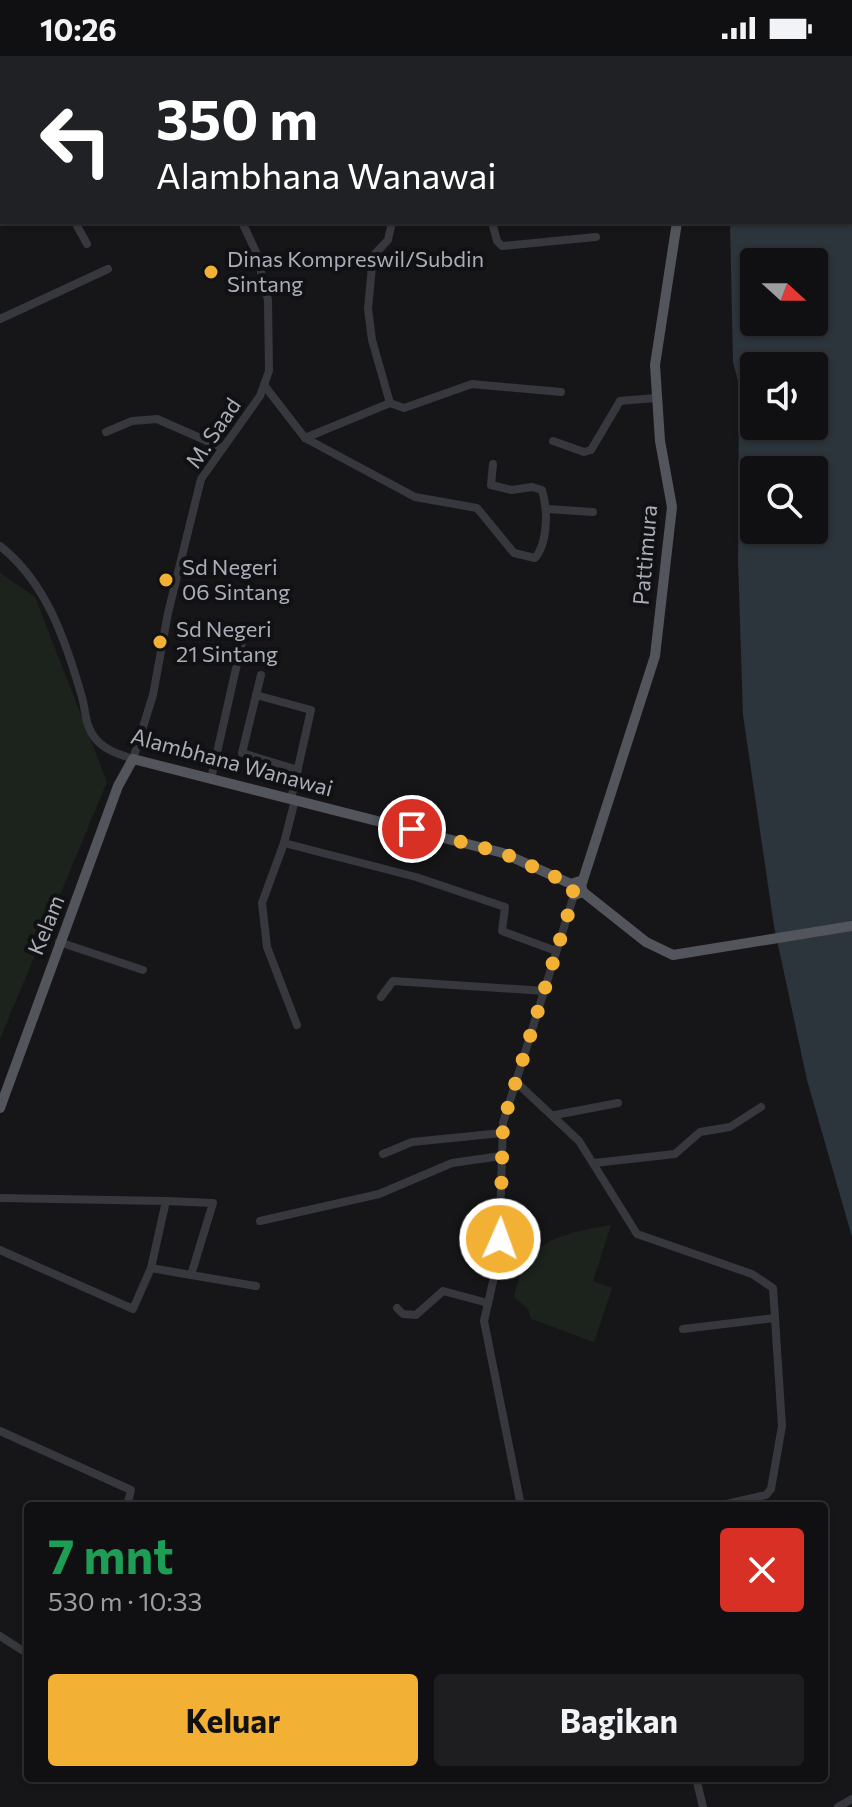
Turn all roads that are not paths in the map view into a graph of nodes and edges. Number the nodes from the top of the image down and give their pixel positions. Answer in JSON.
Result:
{"nodes":[{"id":1,"x":76,"y":224,"type":"edge"},
{"id":2,"x":243,"y":224,"type":"edge"},
{"id":3,"x":392,"y":224,"type":"edge"},
{"id":4,"x":493,"y":224,"type":"edge"},
{"id":5,"x":677,"y":224,"type":"edge"},
{"id":6,"x":596,"y":237,"type":"dead end"},
{"id":7,"x":87,"y":244,"type":"dead end"},
{"id":8,"x":108,"y":269,"type":"dead end"},
{"id":9,"x":0,"y":319,"type":"edge"},
{"id":10,"x":264,"y":385,"type":"junction"},
{"id":11,"x":561,"y":392,"type":"dead end"},
{"id":12,"x":655,"y":398,"type":"junction"},
{"id":13,"x":390,"y":403,"type":"junction"},
{"id":14,"x":106,"y":432,"type":"dead end"},
{"id":15,"x":305,"y":438,"type":"junction"},
{"id":16,"x":553,"y":441,"type":"dead end"},
{"id":17,"x":223,"y":448,"type":"junction"},
{"id":18,"x":493,"y":464,"type":"dead end"},
{"id":19,"x":547,"y":509,"type":"junction"},
{"id":20,"x":593,"y":512,"type":"dead end"},
{"id":21,"x":0,"y":546,"type":"edge"},
{"id":22,"x":244,"y":633,"type":"dead end"},
{"id":23,"x":261,"y":675,"type":"dead end"},
{"id":24,"x":256,"y":695,"type":"junction"},
{"id":25,"x":133,"y":759,"type":"junction"},
{"id":26,"x":298,"y":770,"type":"junction"},
{"id":27,"x":211,"y":779,"type":"junction"},
{"id":28,"x":293,"y":799,"type":"junction"},
{"id":29,"x":284,"y":843,"type":"junction"},
{"id":30,"x":577,"y":888,"type":"junction"},
{"id":31,"x":852,"y":926,"type":"edge"},
{"id":32,"x":59,"y":942,"type":"junction"},
{"id":33,"x":556,"y":951,"type":"junction"},
{"id":34,"x":143,"y":970,"type":"dead end"},
{"id":35,"x":544,"y":991,"type":"junction"},
{"id":36,"x":381,"y":997,"type":"dead end"},
{"id":37,"x":297,"y":1025,"type":"dead end"},
{"id":38,"x":515,"y":1081,"type":"junction"},
{"id":39,"x":618,"y":1103,"type":"dead end"},
{"id":40,"x":761,"y":1107,"type":"dead end"},
{"id":41,"x":0,"y":1108,"type":"edge"},
{"id":42,"x":555,"y":1115,"type":"junction"},
{"id":43,"x":502,"y":1133,"type":"junction"},
{"id":44,"x":383,"y":1154,"type":"dead end"},
{"id":45,"x":501,"y":1156,"type":"junction"},
{"id":46,"x":594,"y":1163,"type":"junction"},
{"id":47,"x":0,"y":1198,"type":"edge"},
{"id":48,"x":166,"y":1201,"type":"junction"},
{"id":49,"x":260,"y":1221,"type":"dead end"},
{"id":50,"x":0,"y":1250,"type":"edge"},
{"id":51,"x":151,"y":1268,"type":"junction"},
{"id":52,"x":191,"y":1275,"type":"junction"},
{"id":53,"x":256,"y":1286,"type":"dead end"},
{"id":54,"x":488,"y":1303,"type":"junction"},
{"id":55,"x":397,"y":1308,"type":"dead end"},
{"id":56,"x":775,"y":1318,"type":"junction"},
{"id":57,"x":683,"y":1329,"type":"dead end"},
{"id":58,"x":0,"y":1431,"type":"edge"},
{"id":59,"x":128,"y":1502,"type":"edge"},
{"id":60,"x":520,"y":1502,"type":"edge"},
{"id":61,"x":735,"y":1502,"type":"edge"},
{"id":62,"x":0,"y":1636,"type":"edge"},
{"id":63,"x":24,"y":1651,"type":"edge"},
{"id":64,"x":697,"y":1782,"type":"edge"},
{"id":65,"x":852,"y":1799,"type":"edge"},
{"id":66,"x":703,"y":1807,"type":"edge"},
{"id":67,"x":838,"y":1807,"type":"edge"}],
"edges":[{"from":1,"to":7,"type":"street"},
{"from":2,"to":10,"type":"street","name":"M. Saad"},
{"from":3,"to":13,"type":"street"},
{"from":4,"to":6,"type":"street"},
{"from":5,"to":12,"type":"main road","name":"Pattimura"},
{"from":8,"to":9,"type":"street"},
{"from":10,"to":15,"type":"street"},
{"from":10,"to":17,"type":"street","name":"M. Saad"},
{"from":11,"to":13,"type":"street"},
{"from":12,"to":16,"type":"street"},
{"from":12,"to":30,"type":"main road","name":"Pattimura"},
{"from":13,"to":15,"type":"street"},
{"from":14,"to":17,"type":"street"},
{"from":15,"to":19,"type":"street"},
{"from":17,"to":25,"type":"street","name":"M. Saad"},
{"from":18,"to":19,"type":"street"},
{"from":19,"to":20,"type":"street"},
{"from":21,"to":25,"type":"street","name":"Alambhana Wanawai"},
{"from":22,"to":27,"type":"street"},
{"from":23,"to":24,"type":"street"},
{"from":24,"to":26,"type":"street"},
{"from":24,"to":26,"type":"street"},
{"from":25,"to":27,"type":"main road","name":"Alambhana Wanawai"},
{"from":25,"to":32,"type":"main road","name":"Kelam"},
{"from":26,"to":28,"type":"street"},
{"from":27,"to":28,"type":"main road","name":"Alambhana Wanawai"},
{"from":28,"to":29,"type":"street"},
{"from":28,"to":30,"type":"main road","name":"Alambhana Wanawai"},
{"from":29,"to":33,"type":"street"},
{"from":29,"to":37,"type":"street"},
{"from":30,"to":31,"type":"main road","name":"Alambhana Wanawai"},
{"from":30,"to":33,"type":"street"},
{"from":32,"to":34,"type":"street"},
{"from":32,"to":41,"type":"main road","name":"Kelam"},
{"from":33,"to":35,"type":"street"},
{"from":35,"to":36,"type":"street"},
{"from":35,"to":38,"type":"street"},
{"from":38,"to":42,"type":"street"},
{"from":38,"to":43,"type":"street"},
{"from":39,"to":42,"type":"street"},
{"from":40,"to":46,"type":"street"},
{"from":42,"to":46,"type":"street"},
{"from":43,"to":44,"type":"street"},
{"from":43,"to":45,"type":"street"},
{"from":45,"to":49,"type":"street"},
{"from":45,"to":54,"type":"street"},
{"from":46,"to":56,"type":"street"},
{"from":47,"to":48,"type":"street"},
{"from":48,"to":51,"type":"street"},
{"from":48,"to":52,"type":"street"},
{"from":50,"to":51,"type":"street"},
{"from":51,"to":52,"type":"street"},
{"from":52,"to":53,"type":"street"},
{"from":54,"to":55,"type":"street"},
{"from":54,"to":60,"type":"street"},
{"from":56,"to":57,"type":"street"},
{"from":56,"to":61,"type":"street"},
{"from":58,"to":59,"type":"street"},
{"from":62,"to":63,"type":"street"},
{"from":64,"to":66,"type":"street"},
{"from":65,"to":67,"type":"street"}]}
